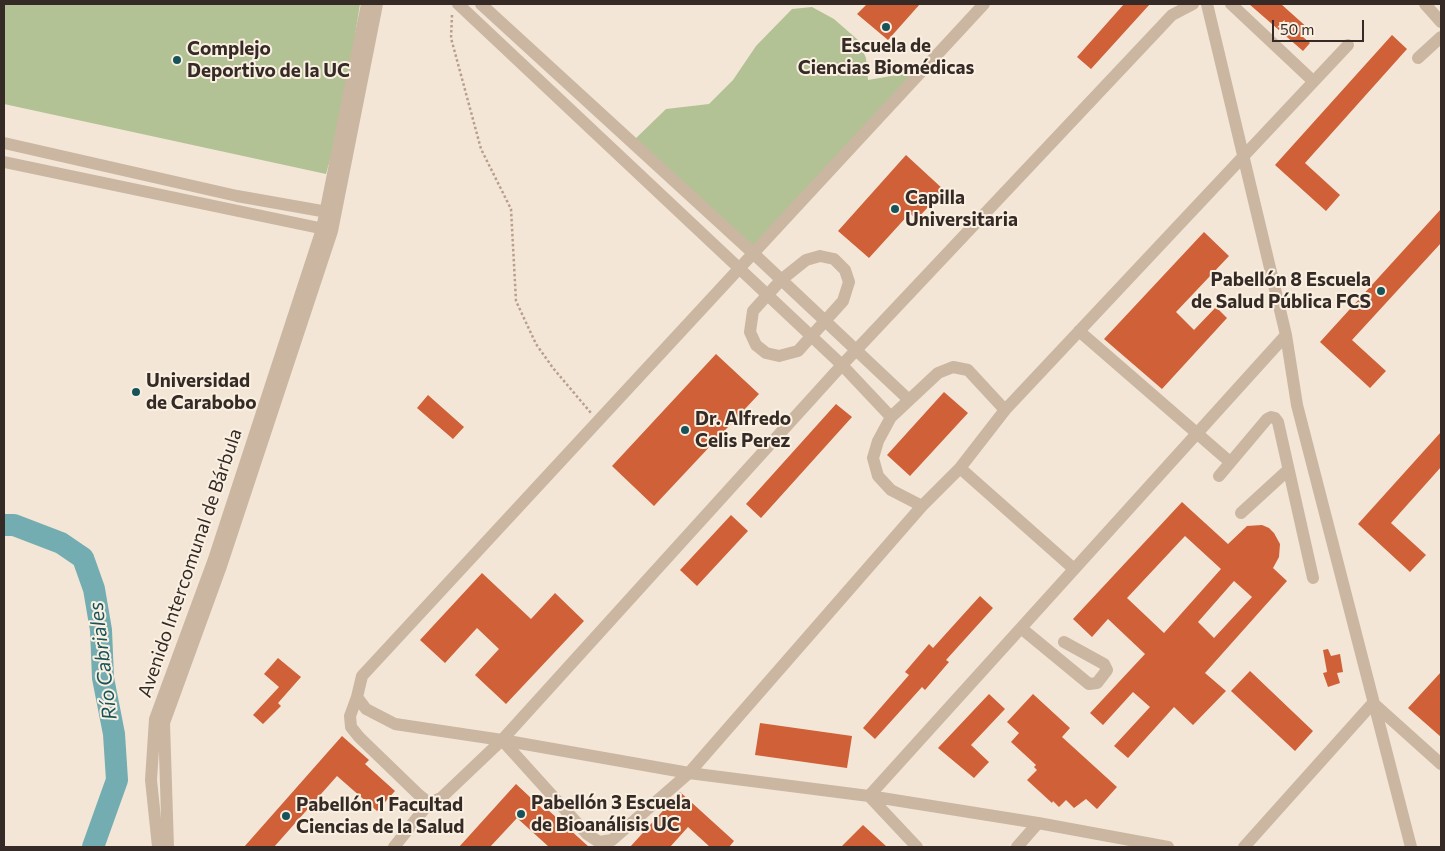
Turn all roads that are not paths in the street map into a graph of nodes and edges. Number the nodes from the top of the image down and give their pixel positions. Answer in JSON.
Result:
{"nodes":[{"id":1,"x":367,"y":4,"type":"edge"},
{"id":2,"x":377,"y":4,"type":"edge"},
{"id":3,"x":481,"y":4,"type":"edge"},
{"id":4,"x":984,"y":4,"type":"edge"},
{"id":5,"x":1193,"y":4,"type":"edge"},
{"id":6,"x":1207,"y":4,"type":"edge"},
{"id":7,"x":1231,"y":4,"type":"edge"},
{"id":8,"x":1425,"y":4,"type":"edge"},
{"id":9,"x":455,"y":8,"type":"edge"},
{"id":10,"x":1441,"y":22,"type":"edge"},
{"id":11,"x":1441,"y":38,"type":"edge"},
{"id":12,"x":1348,"y":45,"type":"dead end"},
{"id":13,"x":1418,"y":58,"type":"dead end"},
{"id":14,"x":1313,"y":81,"type":"junction"},
{"id":15,"x":4,"y":144,"type":"edge"},
{"id":16,"x":1243,"y":155,"type":"junction"},
{"id":17,"x":4,"y":162,"type":"edge"},
{"id":18,"x":330,"y":212,"type":"junction"},
{"id":19,"x":327,"y":230,"type":"junction"},
{"id":20,"x":754,"y":254,"type":"junction"},
{"id":21,"x":740,"y":268,"type":"junction"},
{"id":22,"x":781,"y":280,"type":"junction"},
{"id":23,"x":768,"y":294,"type":"junction"},
{"id":24,"x":825,"y":321,"type":"junction"},
{"id":25,"x":1079,"y":331,"type":"junction"},
{"id":26,"x":812,"y":336,"type":"junction"},
{"id":27,"x":1286,"y":336,"type":"junction"},
{"id":28,"x":856,"y":351,"type":"junction"},
{"id":29,"x":842,"y":365,"type":"junction"},
{"id":30,"x":908,"y":399,"type":"junction"},
{"id":31,"x":1004,"y":410,"type":"junction"},
{"id":32,"x":891,"y":417,"type":"junction"},
{"id":33,"x":1196,"y":434,"type":"junction"},
{"id":34,"x":1230,"y":462,"type":"junction"},
{"id":35,"x":960,"y":468,"type":"junction"},
{"id":36,"x":1288,"y":470,"type":"junction"},
{"id":37,"x":1219,"y":476,"type":"dead end"},
{"id":38,"x":922,"y":506,"type":"junction"},
{"id":39,"x":1242,"y":513,"type":"dead end"},
{"id":40,"x":1074,"y":569,"type":"junction"},
{"id":41,"x":1313,"y":578,"type":"dead end"},
{"id":42,"x":1021,"y":628,"type":"junction"},
{"id":43,"x":1064,"y":642,"type":"dead end"},
{"id":44,"x":357,"y":696,"type":"junction"},
{"id":45,"x":1373,"y":703,"type":"junction"},
{"id":46,"x":502,"y":740,"type":"junction"},
{"id":47,"x":1441,"y":764,"type":"edge"},
{"id":48,"x":689,"y":774,"type":"junction"},
{"id":49,"x":869,"y":796,"type":"junction"},
{"id":50,"x":429,"y":803,"type":"junction"},
{"id":51,"x":1038,"y":823,"type":"junction"},
{"id":52,"x":158,"y":847,"type":"edge"},
{"id":53,"x":168,"y":847,"type":"edge"},
{"id":54,"x":394,"y":847,"type":"edge"},
{"id":55,"x":917,"y":847,"type":"edge"},
{"id":56,"x":1017,"y":847,"type":"edge"},
{"id":57,"x":1168,"y":847,"type":"edge"},
{"id":58,"x":1244,"y":847,"type":"edge"},
{"id":59,"x":1411,"y":847,"type":"edge"}],
"edges":[{"from":1,"to":18,"type":"street","name":"Avenido Intercomunal de Bárbula"},
{"from":2,"to":18,"type":"street","name":"Avenido Intercomunal de Bárbula"},
{"from":3,"to":20,"type":"street"},
{"from":4,"to":20,"type":"street"},
{"from":5,"to":28,"type":"street"},
{"from":6,"to":16,"type":"street"},
{"from":7,"to":14,"type":"street"},
{"from":8,"to":10,"type":"street"},
{"from":9,"to":21,"type":"street"},
{"from":11,"to":13,"type":"street"},
{"from":12,"to":14,"type":"street"},
{"from":14,"to":16,"type":"street"},
{"from":15,"to":18,"type":"street"},
{"from":16,"to":25,"type":"street"},
{"from":16,"to":27,"type":"street"},
{"from":17,"to":19,"type":"street"},
{"from":18,"to":19,"type":"street","name":"Avenido Intercomunal de Bárbula"},
{"from":19,"to":52,"type":"street","name":"Avenido Intercomunal de Bárbula"},
{"from":19,"to":53,"type":"street","name":"Avenido Intercomunal de Bárbula"},
{"from":20,"to":21,"type":"street"},
{"from":20,"to":22,"type":"street"},
{"from":21,"to":23,"type":"street"},
{"from":21,"to":44,"type":"street"},
{"from":22,"to":23,"type":"street"},
{"from":22,"to":24,"type":"street"},
{"from":22,"to":24,"type":"street"},
{"from":23,"to":26,"type":"street"},
{"from":23,"to":26,"type":"street"},
{"from":24,"to":26,"type":"street"},
{"from":24,"to":28,"type":"street"},
{"from":25,"to":31,"type":"street"},
{"from":25,"to":33,"type":"street"},
{"from":26,"to":29,"type":"street"},
{"from":27,"to":33,"type":"street"},
{"from":27,"to":45,"type":"street"},
{"from":28,"to":29,"type":"street"},
{"from":28,"to":30,"type":"street"},
{"from":29,"to":32,"type":"street"},
{"from":29,"to":46,"type":"street"},
{"from":30,"to":31,"type":"street"},
{"from":30,"to":32,"type":"street"},
{"from":31,"to":35,"type":"street"},
{"from":32,"to":38,"type":"street"},
{"from":33,"to":34,"type":"street"},
{"from":33,"to":40,"type":"street"},
{"from":34,"to":36,"type":"street"},
{"from":34,"to":37,"type":"street"},
{"from":35,"to":38,"type":"street"},
{"from":35,"to":40,"type":"street"},
{"from":36,"to":39,"type":"street"},
{"from":36,"to":41,"type":"street"},
{"from":38,"to":48,"type":"street"},
{"from":40,"to":42,"type":"street"},
{"from":42,"to":43,"type":"street"},
{"from":42,"to":49,"type":"street"},
{"from":44,"to":46,"type":"street"},
{"from":44,"to":50,"type":"street"},
{"from":45,"to":47,"type":"street"},
{"from":45,"to":58,"type":"street"},
{"from":45,"to":59,"type":"street"},
{"from":46,"to":48,"type":"street"},
{"from":46,"to":48,"type":"street"},
{"from":46,"to":50,"type":"street"},
{"from":48,"to":49,"type":"street"},
{"from":49,"to":51,"type":"street"},
{"from":49,"to":55,"type":"street"},
{"from":50,"to":54,"type":"street"},
{"from":51,"to":56,"type":"street"},
{"from":51,"to":57,"type":"street"}]}
